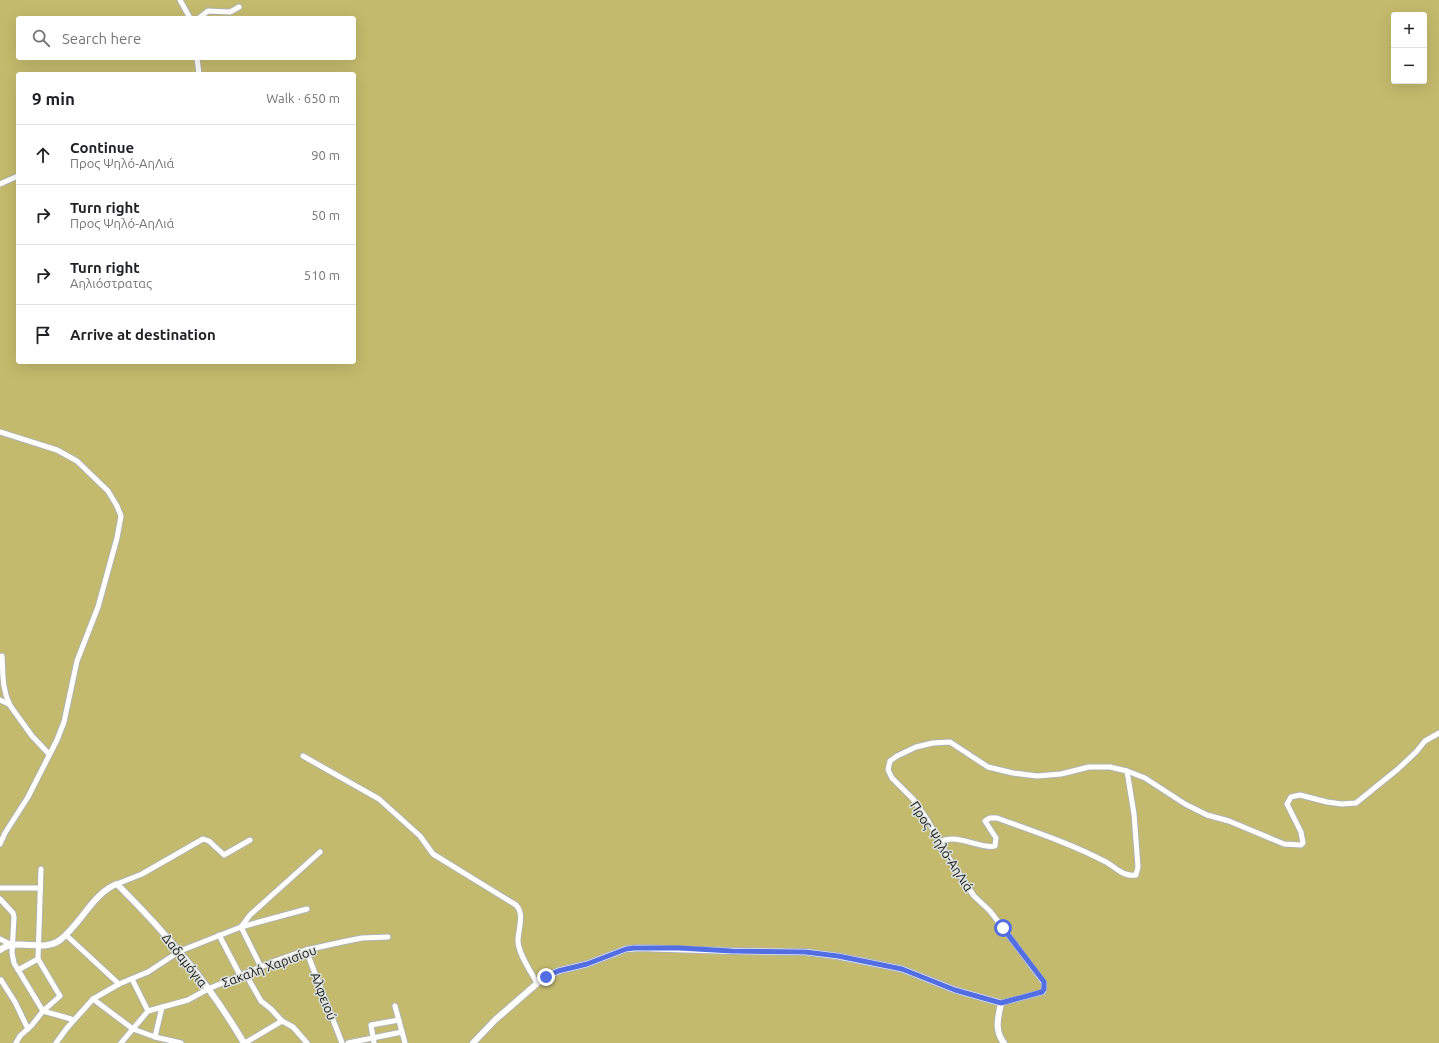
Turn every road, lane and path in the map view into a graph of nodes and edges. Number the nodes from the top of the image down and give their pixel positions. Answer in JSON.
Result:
{"nodes":[{"id":1,"x":180,"y":0,"type":"edge"},
{"id":2,"x":239,"y":7,"type":"dead end"},
{"id":3,"x":189,"y":16,"type":"edge"},
{"id":4,"x":202,"y":16,"type":"edge"},
{"id":5,"x":197,"y":60,"type":"edge"},
{"id":6,"x":199,"y":72,"type":"edge"},
{"id":7,"x":16,"y":177,"type":"edge"},
{"id":8,"x":0,"y":184,"type":"edge"},
{"id":9,"x":0,"y":432,"type":"edge"},
{"id":10,"x":2,"y":656,"type":"dead end"},
{"id":11,"x":0,"y":700,"type":"edge"},
{"id":12,"x":9,"y":704,"type":"junction"},
{"id":13,"x":1439,"y":733,"type":"edge"},
{"id":14,"x":49,"y":754,"type":"junction"},
{"id":15,"x":302,"y":756,"type":"dead end"},
{"id":16,"x":1127,"y":770,"type":"junction"},
{"id":17,"x":250,"y":840,"type":"dead end"},
{"id":18,"x":940,"y":841,"type":"junction"},
{"id":19,"x":0,"y":844,"type":"edge"},
{"id":20,"x":320,"y":852,"type":"dead end"},
{"id":21,"x":41,"y":869,"type":"dead end"},
{"id":22,"x":117,"y":884,"type":"junction"},
{"id":23,"x":0,"y":888,"type":"edge"},
{"id":24,"x":40,"y":888,"type":"junction"},
{"id":25,"x":0,"y":899,"type":"edge"},
{"id":26,"x":307,"y":909,"type":"dead end"},
{"id":27,"x":240,"y":927,"type":"junction"},
{"id":28,"x":66,"y":935,"type":"junction"},
{"id":29,"x":219,"y":935,"type":"junction"},
{"id":30,"x":388,"y":937,"type":"dead end"},
{"id":31,"x":0,"y":939,"type":"edge"},
{"id":32,"x":12,"y":945,"type":"junction"},
{"id":33,"x":38,"y":945,"type":"junction"},
{"id":34,"x":0,"y":950,"type":"edge"},
{"id":35,"x":306,"y":950,"type":"junction"},
{"id":36,"x":180,"y":951,"type":"junction"},
{"id":37,"x":38,"y":960,"type":"junction"},
{"id":38,"x":261,"y":967,"type":"junction"},
{"id":39,"x":18,"y":970,"type":"junction"},
{"id":40,"x":243,"y":974,"type":"junction"},
{"id":41,"x":132,"y":979,"type":"junction"},
{"id":42,"x":1,"y":980,"type":"dead end"},
{"id":43,"x":537,"y":983,"type":"junction"},
{"id":44,"x":119,"y":984,"type":"junction"},
{"id":45,"x":208,"y":989,"type":"junction"},
{"id":46,"x":93,"y":999,"type":"junction"},
{"id":47,"x":1001,"y":1003,"type":"junction"},
{"id":48,"x":395,"y":1006,"type":"dead end"},
{"id":49,"x":162,"y":1007,"type":"junction"},
{"id":50,"x":43,"y":1011,"type":"junction"},
{"id":51,"x":148,"y":1011,"type":"junction"},
{"id":52,"x":71,"y":1019,"type":"dead end"},
{"id":53,"x":398,"y":1020,"type":"junction"},
{"id":54,"x":282,"y":1022,"type":"junction"},
{"id":55,"x":28,"y":1029,"type":"junction"},
{"id":56,"x":134,"y":1029,"type":"junction"},
{"id":57,"x":402,"y":1032,"type":"junction"},
{"id":58,"x":155,"y":1037,"type":"junction"},
{"id":59,"x":374,"y":1040,"type":"edge"},
{"id":60,"x":16,"y":1043,"type":"edge"},
{"id":61,"x":56,"y":1043,"type":"edge"},
{"id":62,"x":121,"y":1043,"type":"edge"},
{"id":63,"x":181,"y":1043,"type":"edge"},
{"id":64,"x":245,"y":1043,"type":"edge"},
{"id":65,"x":307,"y":1043,"type":"edge"},
{"id":66,"x":342,"y":1043,"type":"edge"},
{"id":67,"x":348,"y":1043,"type":"edge"},
{"id":68,"x":405,"y":1043,"type":"edge"},
{"id":69,"x":473,"y":1043,"type":"edge"},
{"id":70,"x":1004,"y":1043,"type":"edge"}],
"edges":[{"from":1,"to":3,"type":"street"},
{"from":2,"to":4,"type":"street"},
{"from":5,"to":6,"type":"street"},
{"from":7,"to":8,"type":"street"},
{"from":9,"to":14,"type":"street"},
{"from":10,"to":12,"type":"street"},
{"from":11,"to":12,"type":"street"},
{"from":12,"to":14,"type":"street"},
{"from":13,"to":16,"type":"street","name":"Προς Ψηλό-ΑηΛιά"},
{"from":14,"to":19,"type":"street"},
{"from":15,"to":43,"type":"street"},
{"from":16,"to":18,"type":"street","name":"Προς Ψηλό-ΑηΛιά"},
{"from":16,"to":18,"type":"street"},
{"from":17,"to":22,"type":"street"},
{"from":18,"to":47,"type":"street","name":"Προς Ψηλό-ΑηΛιά"},
{"from":20,"to":27,"type":"street"},
{"from":21,"to":24,"type":"street"},
{"from":22,"to":28,"type":"street"},
{"from":22,"to":36,"type":"street","name":"Δαδαμόγια"},
{"from":23,"to":24,"type":"street"},
{"from":24,"to":33,"type":"street"},
{"from":25,"to":32,"type":"street"},
{"from":26,"to":27,"type":"street"},
{"from":27,"to":29,"type":"street"},
{"from":27,"to":38,"type":"street"},
{"from":28,"to":33,"type":"street"},
{"from":28,"to":44,"type":"street"},
{"from":29,"to":36,"type":"street"},
{"from":29,"to":40,"type":"street"},
{"from":30,"to":35,"type":"street","name":"Σακαλή Χαρισίου"},
{"from":31,"to":32,"type":"street"},
{"from":32,"to":33,"type":"street"},
{"from":32,"to":34,"type":"street"},
{"from":32,"to":39,"type":"street"},
{"from":33,"to":37,"type":"street"},
{"from":35,"to":38,"type":"street","name":"Σακαλή Χαρισίου"},
{"from":35,"to":66,"type":"street","name":"Αλφειού"},
{"from":36,"to":41,"type":"street"},
{"from":36,"to":45,"type":"street","name":"Δαδαμόγια"},
{"from":37,"to":39,"type":"street"},
{"from":37,"to":50,"type":"street"},
{"from":38,"to":40,"type":"street","name":"Σακαλή Χαρισίου"},
{"from":39,"to":50,"type":"street"},
{"from":40,"to":45,"type":"street","name":"Σακαλή Χαρισίου"},
{"from":40,"to":54,"type":"street"},
{"from":41,"to":44,"type":"street"},
{"from":41,"to":51,"type":"street"},
{"from":42,"to":55,"type":"street"},
{"from":43,"to":47,"type":"street"},
{"from":43,"to":69,"type":"street"},
{"from":44,"to":46,"type":"street"},
{"from":45,"to":49,"type":"street","name":"Σακαλή Χαρισίου"},
{"from":45,"to":64,"type":"street","name":"Δαδαμόγια"},
{"from":46,"to":56,"type":"street"},
{"from":46,"to":61,"type":"street"},
{"from":47,"to":70,"type":"street"},
{"from":48,"to":53,"type":"street"},
{"from":49,"to":51,"type":"street","name":"Σακαλή Χαρισίου"},
{"from":49,"to":58,"type":"street"},
{"from":50,"to":52,"type":"street"},
{"from":50,"to":55,"type":"street"},
{"from":51,"to":56,"type":"street"},
{"from":53,"to":57,"type":"street"},
{"from":53,"to":59,"type":"street"},
{"from":54,"to":64,"type":"street"},
{"from":54,"to":65,"type":"street"},
{"from":55,"to":60,"type":"street"},
{"from":56,"to":58,"type":"street"},
{"from":56,"to":62,"type":"street"},
{"from":57,"to":59,"type":"street"},
{"from":57,"to":68,"type":"street"},
{"from":58,"to":63,"type":"street"},
{"from":59,"to":67,"type":"street"}]}
